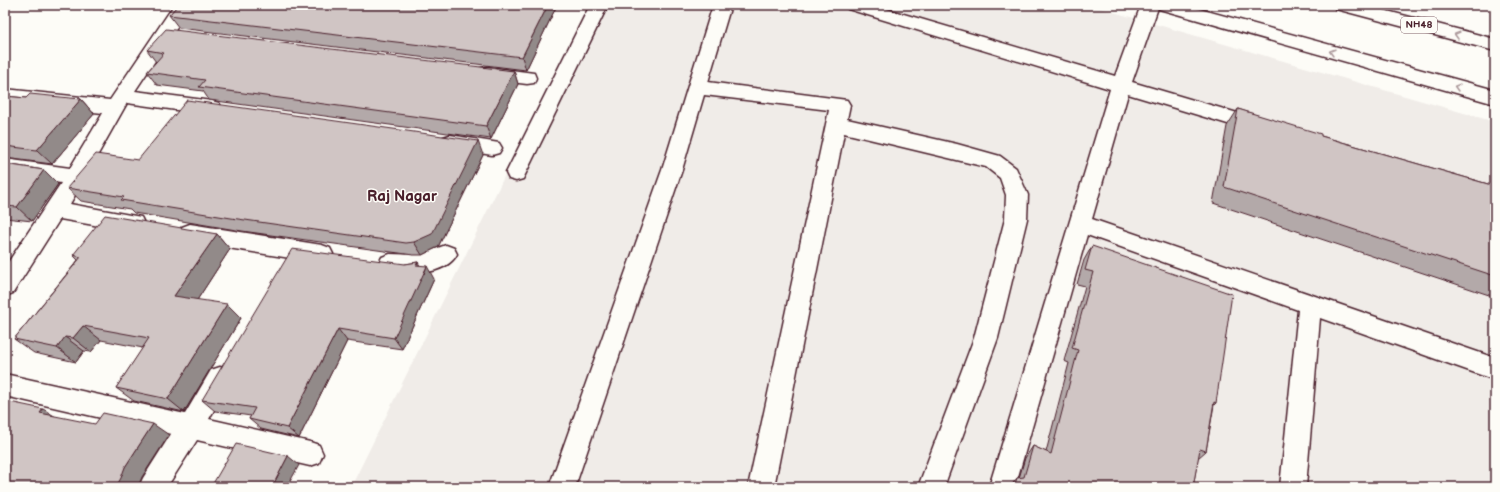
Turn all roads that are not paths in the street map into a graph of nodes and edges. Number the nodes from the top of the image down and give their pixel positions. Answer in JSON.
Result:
{"nodes":[{"id":1,"x":183,"y":5,"type":"edge"},
{"id":2,"x":599,"y":5,"type":"edge"},
{"id":3,"x":722,"y":5,"type":"edge"},
{"id":4,"x":854,"y":5,"type":"edge"},
{"id":5,"x":1150,"y":5,"type":"edge"},
{"id":6,"x":1165,"y":5,"type":"edge"},
{"id":7,"x":1342,"y":5,"type":"edge"},
{"id":8,"x":164,"y":33,"type":"junction"},
{"id":9,"x":186,"y":36,"type":"edge"},
{"id":10,"x":1495,"y":45,"type":"edge"},
{"id":11,"x":472,"y":71,"type":"edge"},
{"id":12,"x":527,"y":78,"type":"dead end"},
{"id":13,"x":1121,"y":85,"type":"junction"},
{"id":14,"x":697,"y":87,"type":"junction"},
{"id":15,"x":5,"y":96,"type":"edge"},
{"id":16,"x":1495,"y":97,"type":"edge"},
{"id":17,"x":119,"y":102,"type":"junction"},
{"id":18,"x":232,"y":111,"type":"edge"},
{"id":19,"x":836,"y":124,"type":"junction"},
{"id":20,"x":1281,"y":133,"type":"edge"},
{"id":21,"x":429,"y":139,"type":"edge"},
{"id":22,"x":492,"y":148,"type":"dead end"},
{"id":23,"x":5,"y":167,"type":"edge"},
{"id":24,"x":516,"y":173,"type":"dead end"},
{"id":25,"x":76,"y":177,"type":"junction"},
{"id":26,"x":54,"y":210,"type":"junction"},
{"id":27,"x":1080,"y":224,"type":"junction"},
{"id":28,"x":295,"y":250,"type":"junction"},
{"id":29,"x":446,"y":254,"type":"dead end"},
{"id":30,"x":342,"y":256,"type":"edge"},
{"id":31,"x":374,"y":261,"type":"edge"},
{"id":32,"x":283,"y":270,"type":"edge"},
{"id":33,"x":5,"y":286,"type":"edge"},
{"id":34,"x":1310,"y":304,"type":"junction"},
{"id":35,"x":231,"y":359,"type":"edge"},
{"id":36,"x":1495,"y":369,"type":"edge"},
{"id":37,"x":5,"y":385,"type":"edge"},
{"id":38,"x":191,"y":428,"type":"junction"},
{"id":39,"x":310,"y":454,"type":"dead end"},
{"id":40,"x":764,"y":486,"type":"edge"},
{"id":41,"x":152,"y":487,"type":"edge"},
{"id":42,"x":562,"y":487,"type":"edge"},
{"id":43,"x":931,"y":487,"type":"edge"},
{"id":44,"x":1002,"y":487,"type":"edge"},
{"id":45,"x":1293,"y":487,"type":"edge"}],
"edges":[{"from":1,"to":8,"type":"main road"},
{"from":2,"to":24,"type":"main road"},
{"from":3,"to":14,"type":"main road"},
{"from":4,"to":13,"type":"main road"},
{"from":5,"to":13,"type":"main road"},
{"from":16,"to":6,"type":"main road","one_way":true},
{"from":10,"to":7,"type":"main road","number":"NH48","one_way":true},
{"from":8,"to":9,"type":"main road"},
{"from":8,"to":17,"type":"main road"},
{"from":11,"to":12,"type":"main road"},
{"from":13,"to":20,"type":"main road"},
{"from":13,"to":27,"type":"main road"},
{"from":14,"to":19,"type":"main road"},
{"from":14,"to":42,"type":"main road"},
{"from":15,"to":17,"type":"main road"},
{"from":17,"to":18,"type":"main road"},
{"from":17,"to":25,"type":"main road"},
{"from":19,"to":40,"type":"main road"},
{"from":19,"to":43,"type":"main road"},
{"from":21,"to":22,"type":"main road"},
{"from":23,"to":25,"type":"main road"},
{"from":25,"to":26,"type":"main road"},
{"from":26,"to":28,"type":"main road"},
{"from":26,"to":33,"type":"main road"},
{"from":27,"to":34,"type":"main road"},
{"from":27,"to":44,"type":"main road"},
{"from":28,"to":30,"type":"main road"},
{"from":28,"to":32,"type":"main road"},
{"from":29,"to":31,"type":"main road"},
{"from":34,"to":36,"type":"main road"},
{"from":34,"to":45,"type":"main road"},
{"from":35,"to":38,"type":"main road"},
{"from":37,"to":38,"type":"main road"},
{"from":38,"to":39,"type":"main road"},
{"from":38,"to":41,"type":"main road"}]}
